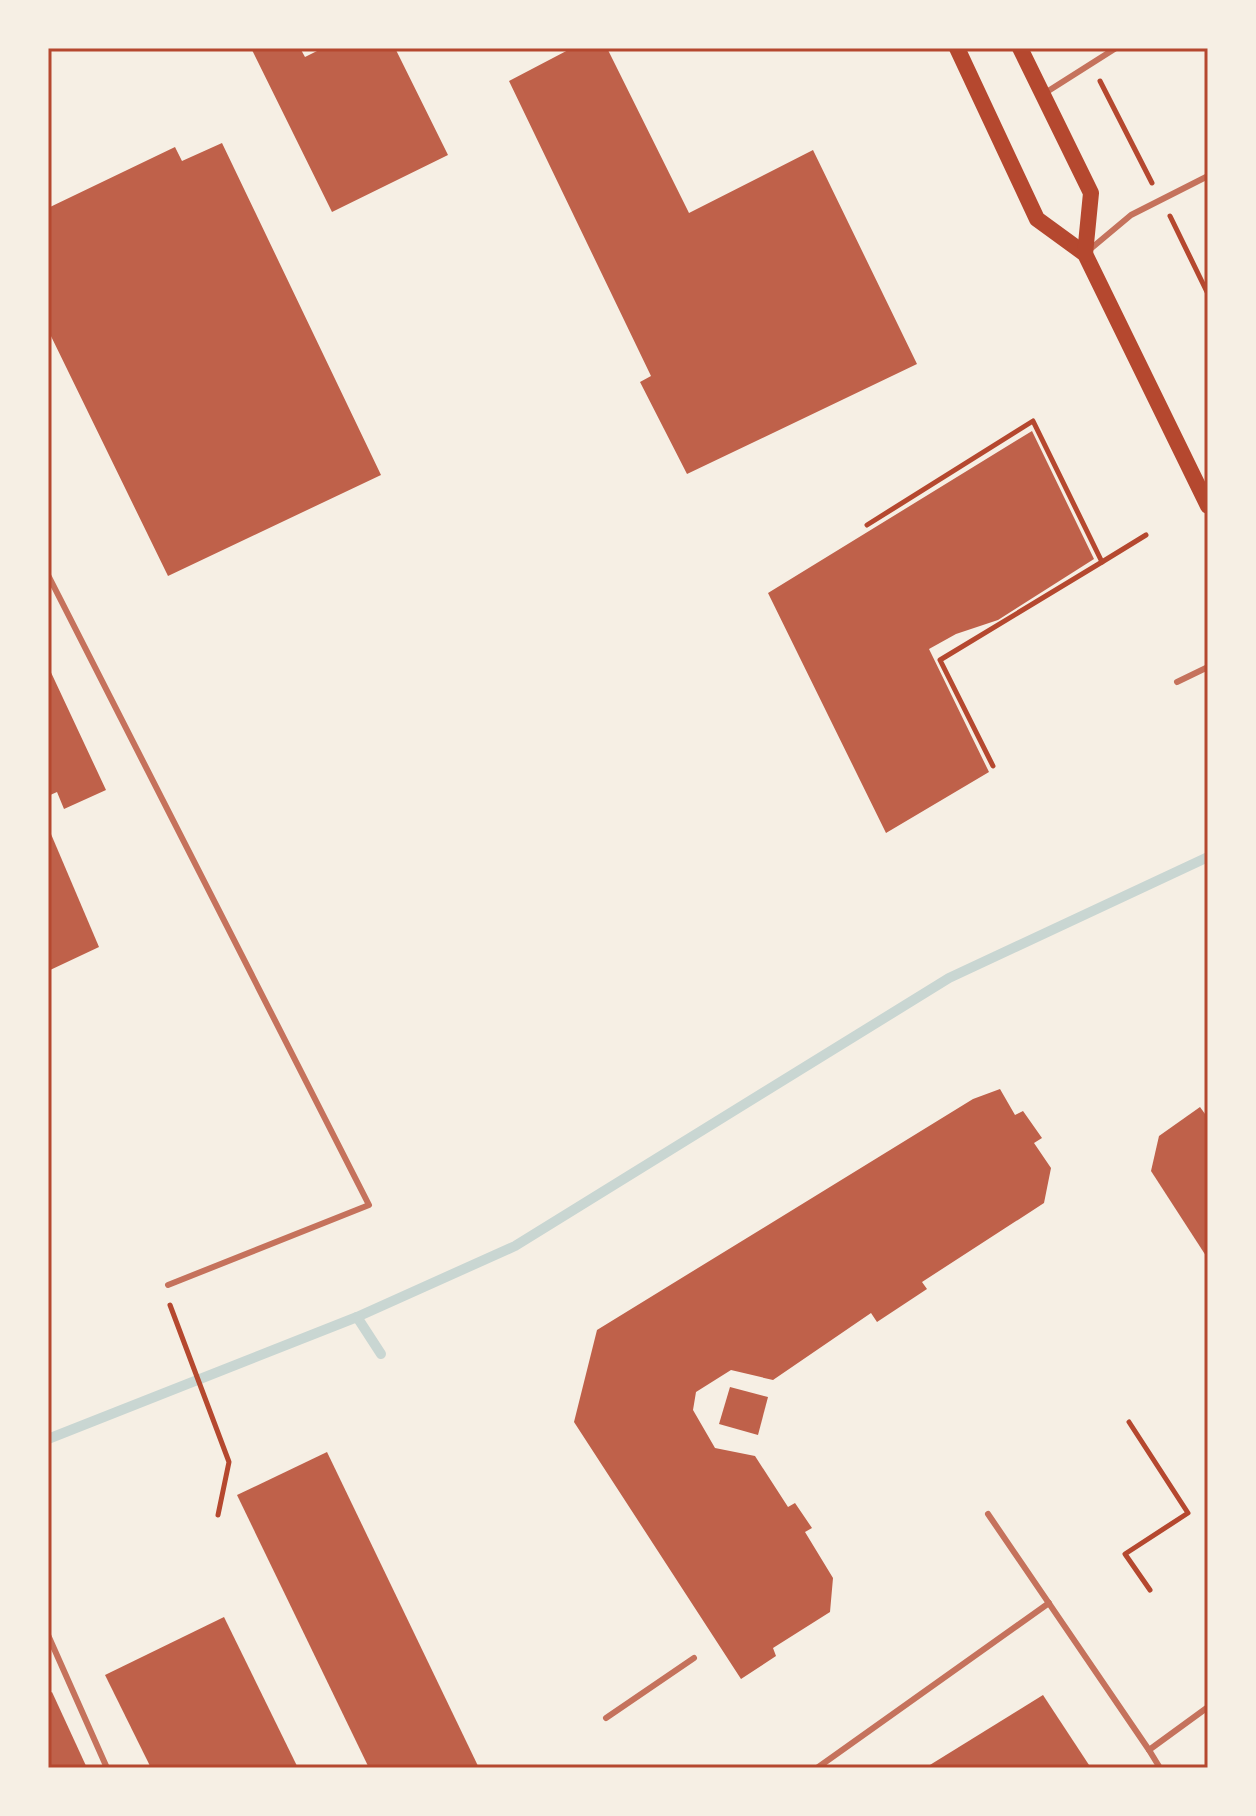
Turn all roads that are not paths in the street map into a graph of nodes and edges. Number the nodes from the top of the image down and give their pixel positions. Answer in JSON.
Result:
{"nodes":[{"id":1,"x":498,"y":48,"type":"edge"},
{"id":2,"x":508,"y":48,"type":"edge"},
{"id":3,"x":957,"y":48,"type":"edge"},
{"id":4,"x":1020,"y":48,"type":"edge"},
{"id":5,"x":1116,"y":48,"type":"edge"},
{"id":6,"x":1042,"y":95,"type":"junction"},
{"id":7,"x":1208,"y":176,"type":"edge"},
{"id":8,"x":1085,"y":254,"type":"junction"},
{"id":9,"x":1208,"y":506,"type":"edge"},
{"id":10,"x":48,"y":575,"type":"edge"},
{"id":11,"x":1208,"y":667,"type":"edge"},
{"id":12,"x":1177,"y":682,"type":"dead end"},
{"id":13,"x":168,"y":1285,"type":"dead end"},
{"id":14,"x":988,"y":1514,"type":"dead end"},
{"id":15,"x":1049,"y":1603,"type":"junction"},
{"id":16,"x":48,"y":1635,"type":"edge"},
{"id":17,"x":694,"y":1658,"type":"dead end"},
{"id":18,"x":1208,"y":1707,"type":"edge"},
{"id":19,"x":606,"y":1718,"type":"dead end"},
{"id":20,"x":1149,"y":1750,"type":"junction"},
{"id":21,"x":107,"y":1768,"type":"edge"},
{"id":22,"x":817,"y":1768,"type":"edge"},
{"id":23,"x":1160,"y":1768,"type":"edge"}],
"edges":[{"from":1,"to":2,"type":"lane"},
{"from":3,"to":8,"type":"main road"},
{"from":4,"to":6,"type":"main road"},
{"from":5,"to":6,"type":"lane"},
{"from":6,"to":8,"type":"main road"},
{"from":7,"to":8,"type":"lane"},
{"from":8,"to":9,"type":"main road"},
{"from":10,"to":13,"type":"lane"},
{"from":11,"to":12,"type":"lane"},
{"from":14,"to":15,"type":"lane"},
{"from":15,"to":20,"type":"lane"},
{"from":15,"to":22,"type":"lane"},
{"from":16,"to":21,"type":"lane"},
{"from":17,"to":19,"type":"lane"},
{"from":18,"to":20,"type":"lane"},
{"from":20,"to":23,"type":"lane"}]}
